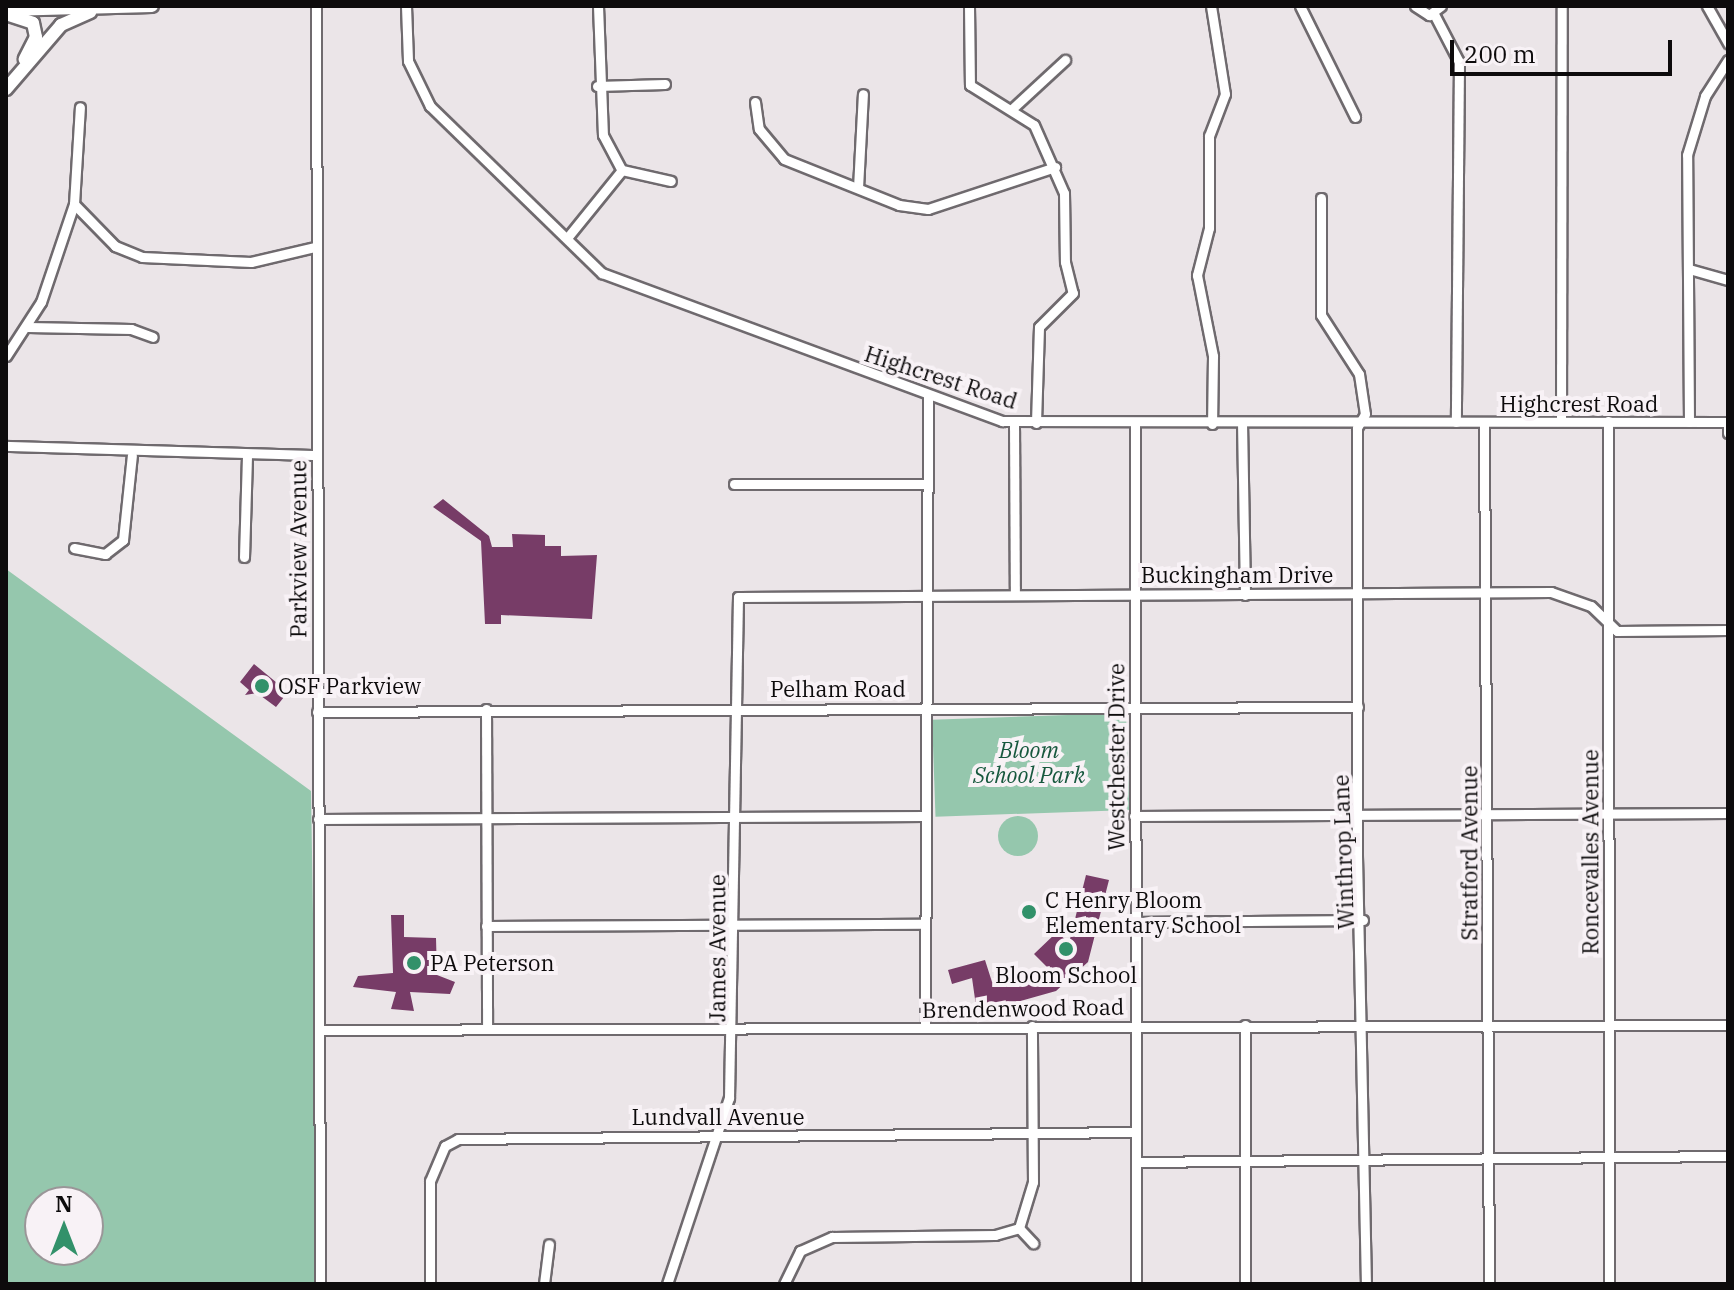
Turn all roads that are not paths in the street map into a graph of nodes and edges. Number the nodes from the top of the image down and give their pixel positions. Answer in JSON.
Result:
{"nodes":[{"id":1,"x":152,"y":6,"type":"edge"},
{"id":2,"x":316,"y":6,"type":"edge"},
{"id":3,"x":406,"y":6,"type":"edge"},
{"id":4,"x":598,"y":6,"type":"edge"},
{"id":5,"x":969,"y":6,"type":"edge"},
{"id":6,"x":1211,"y":6,"type":"edge"},
{"id":7,"x":1300,"y":6,"type":"edge"},
{"id":8,"x":1415,"y":6,"type":"edge"},
{"id":9,"x":1562,"y":6,"type":"edge"},
{"id":10,"x":1707,"y":6,"type":"edge"},
{"id":11,"x":110,"y":8,"type":"junction"},
{"id":12,"x":1437,"y":10,"type":"edge"},
{"id":13,"x":6,"y":12,"type":"edge"},
{"id":14,"x":1728,"y":43,"type":"edge"},
{"id":15,"x":1065,"y":60,"type":"dead end"},
{"id":16,"x":1728,"y":60,"type":"edge"},
{"id":17,"x":6,"y":81,"type":"edge"},
{"id":18,"x":665,"y":84,"type":"dead end"},
{"id":19,"x":597,"y":86,"type":"junction"},
{"id":20,"x":6,"y":89,"type":"edge"},
{"id":21,"x":863,"y":94,"type":"dead end"},
{"id":22,"x":755,"y":102,"type":"dead end"},
{"id":23,"x":80,"y":107,"type":"dead end"},
{"id":24,"x":1013,"y":108,"type":"junction"},
{"id":25,"x":1355,"y":117,"type":"dead end"},
{"id":26,"x":1055,"y":167,"type":"junction"},
{"id":27,"x":622,"y":170,"type":"junction"},
{"id":28,"x":671,"y":181,"type":"dead end"},
{"id":29,"x":858,"y":188,"type":"junction"},
{"id":30,"x":1321,"y":198,"type":"dead end"},
{"id":31,"x":74,"y":204,"type":"junction"},
{"id":32,"x":567,"y":238,"type":"junction"},
{"id":33,"x":315,"y":247,"type":"junction"},
{"id":34,"x":1689,"y":269,"type":"junction"},
{"id":35,"x":1728,"y":280,"type":"edge"},
{"id":36,"x":28,"y":327,"type":"junction"},
{"id":37,"x":153,"y":337,"type":"dead end"},
{"id":38,"x":6,"y":356,"type":"edge"},
{"id":39,"x":928,"y":397,"type":"junction"},
{"id":40,"x":1361,"y":420,"type":"junction"},
{"id":41,"x":1561,"y":421,"type":"junction"},
{"id":42,"x":1608,"y":421,"type":"junction"},
{"id":43,"x":1135,"y":422,"type":"junction"},
{"id":44,"x":1242,"y":422,"type":"junction"},
{"id":45,"x":1456,"y":422,"type":"junction"},
{"id":46,"x":1484,"y":422,"type":"junction"},
{"id":47,"x":1689,"y":422,"type":"junction"},
{"id":48,"x":1728,"y":422,"type":"edge"},
{"id":49,"x":1014,"y":423,"type":"junction"},
{"id":50,"x":1036,"y":423,"type":"junction"},
{"id":51,"x":1212,"y":424,"type":"junction"},
{"id":52,"x":1728,"y":433,"type":"edge"},
{"id":53,"x":6,"y":446,"type":"edge"},
{"id":54,"x":132,"y":455,"type":"junction"},
{"id":55,"x":316,"y":455,"type":"junction"},
{"id":56,"x":247,"y":457,"type":"junction"},
{"id":57,"x":734,"y":484,"type":"dead end"},
{"id":58,"x":924,"y":484,"type":"junction"},
{"id":59,"x":74,"y":548,"type":"dead end"},
{"id":60,"x":244,"y":557,"type":"dead end"},
{"id":61,"x":1485,"y":592,"type":"junction"},
{"id":62,"x":1134,"y":593,"type":"junction"},
{"id":63,"x":1357,"y":593,"type":"junction"},
{"id":64,"x":1015,"y":594,"type":"junction"},
{"id":65,"x":925,"y":595,"type":"junction"},
{"id":66,"x":1245,"y":595,"type":"junction"},
{"id":67,"x":734,"y":601,"type":"joint"},
{"id":68,"x":1608,"y":626,"type":"junction"},
{"id":69,"x":1728,"y":630,"type":"edge"},
{"id":70,"x":1133,"y":705,"type":"junction"},
{"id":71,"x":925,"y":706,"type":"junction"},
{"id":72,"x":734,"y":707,"type":"junction"},
{"id":73,"x":1358,"y":707,"type":"junction"},
{"id":74,"x":486,"y":709,"type":"junction"},
{"id":75,"x":317,"y":712,"type":"junction"},
{"id":76,"x":1728,"y":813,"type":"edge"},
{"id":77,"x":1357,"y":814,"type":"junction"},
{"id":78,"x":1488,"y":814,"type":"junction"},
{"id":79,"x":1608,"y":815,"type":"junction"},
{"id":80,"x":925,"y":816,"type":"junction"},
{"id":81,"x":1134,"y":816,"type":"junction"},
{"id":82,"x":734,"y":817,"type":"junction"},
{"id":83,"x":318,"y":819,"type":"junction"},
{"id":84,"x":487,"y":820,"type":"junction"},
{"id":85,"x":1363,"y":920,"type":"junction"},
{"id":86,"x":1134,"y":922,"type":"junction"},
{"id":87,"x":925,"y":924,"type":"junction"},
{"id":88,"x":736,"y":925,"type":"junction"},
{"id":89,"x":486,"y":926,"type":"junction"},
{"id":90,"x":1365,"y":1024,"type":"junction"},
{"id":91,"x":1135,"y":1025,"type":"junction"},
{"id":92,"x":1245,"y":1025,"type":"junction"},
{"id":93,"x":1728,"y":1025,"type":"edge"},
{"id":94,"x":1032,"y":1026,"type":"junction"},
{"id":95,"x":1608,"y":1026,"type":"junction"},
{"id":96,"x":925,"y":1027,"type":"junction"},
{"id":97,"x":1487,"y":1027,"type":"junction"},
{"id":98,"x":735,"y":1028,"type":"junction"},
{"id":99,"x":487,"y":1029,"type":"junction"},
{"id":100,"x":319,"y":1030,"type":"junction"},
{"id":101,"x":1033,"y":1131,"type":"junction"},
{"id":102,"x":1136,"y":1132,"type":"junction"},
{"id":103,"x":721,"y":1135,"type":"junction"},
{"id":104,"x":1728,"y":1156,"type":"edge"},
{"id":105,"x":1608,"y":1157,"type":"junction"},
{"id":106,"x":1489,"y":1160,"type":"junction"},
{"id":107,"x":1245,"y":1161,"type":"junction"},
{"id":108,"x":1137,"y":1162,"type":"junction"},
{"id":109,"x":1364,"y":1162,"type":"junction"},
{"id":110,"x":1019,"y":1228,"type":"junction"},
{"id":111,"x":1033,"y":1243,"type":"dead end"},
{"id":112,"x":549,"y":1244,"type":"dead end"},
{"id":113,"x":320,"y":1284,"type":"edge"},
{"id":114,"x":430,"y":1284,"type":"edge"},
{"id":115,"x":544,"y":1284,"type":"edge"},
{"id":116,"x":667,"y":1284,"type":"edge"},
{"id":117,"x":784,"y":1284,"type":"edge"},
{"id":118,"x":1136,"y":1284,"type":"edge"},
{"id":119,"x":1245,"y":1284,"type":"edge"},
{"id":120,"x":1366,"y":1284,"type":"edge"},
{"id":121,"x":1489,"y":1284,"type":"edge"},
{"id":122,"x":1609,"y":1284,"type":"edge"}],
"edges":[{"from":1,"to":11,"type":"main road"},
{"from":2,"to":33,"type":"street","name":"Parkview Avenue"},
{"from":3,"to":32,"type":"street","name":"Highcrest Road"},
{"from":4,"to":19,"type":"street"},
{"from":5,"to":24,"type":"street"},
{"from":6,"to":51,"type":"street"},
{"from":7,"to":25,"type":"street"},
{"from":8,"to":12,"type":"street"},
{"from":9,"to":41,"type":"street"},
{"from":10,"to":14,"type":"street"},
{"from":11,"to":13,"type":"main road"},
{"from":11,"to":20,"type":"main road"},
{"from":12,"to":45,"type":"street"},
{"from":13,"to":17,"type":"main road"},
{"from":15,"to":24,"type":"street"},
{"from":16,"to":34,"type":"street"},
{"from":18,"to":19,"type":"street"},
{"from":19,"to":27,"type":"street"},
{"from":21,"to":29,"type":"street"},
{"from":22,"to":29,"type":"street"},
{"from":23,"to":31,"type":"street"},
{"from":24,"to":26,"type":"street"},
{"from":26,"to":29,"type":"street"},
{"from":26,"to":50,"type":"street"},
{"from":27,"to":28,"type":"street"},
{"from":27,"to":32,"type":"street"},
{"from":30,"to":40,"type":"street","name":"Winthrop Lane"},
{"from":31,"to":33,"type":"street"},
{"from":31,"to":36,"type":"street"},
{"from":32,"to":39,"type":"street","name":"Highcrest Road"},
{"from":33,"to":55,"type":"street","name":"Parkview Avenue"},
{"from":34,"to":35,"type":"street"},
{"from":34,"to":47,"type":"street"},
{"from":36,"to":37,"type":"street"},
{"from":36,"to":38,"type":"street"},
{"from":39,"to":49,"type":"street","name":"Highcrest Road"},
{"from":39,"to":58,"type":"street"},
{"from":40,"to":44,"type":"street","name":"Highcrest Road"},
{"from":40,"to":45,"type":"street","name":"Highcrest Road"},
{"from":40,"to":63,"type":"street","name":"Winthrop Lane"},
{"from":41,"to":42,"type":"street","name":"Highcrest Road"},
{"from":41,"to":46,"type":"street","name":"Highcrest Road"},
{"from":42,"to":47,"type":"street","name":"Highcrest Road"},
{"from":42,"to":68,"type":"street","name":"Roncevalles Avenue"},
{"from":43,"to":50,"type":"street","name":"Highcrest Road"},
{"from":43,"to":51,"type":"street","name":"Highcrest Road"},
{"from":43,"to":62,"type":"street","name":"Westchester Drive"},
{"from":44,"to":51,"type":"street","name":"Highcrest Road"},
{"from":44,"to":66,"type":"street"},
{"from":45,"to":46,"type":"street","name":"Highcrest Road"},
{"from":46,"to":61,"type":"street","name":"Stratford Avenue"},
{"from":47,"to":48,"type":"street","name":"Highcrest Road"},
{"from":48,"to":52,"type":"street"},
{"from":49,"to":50,"type":"street","name":"Highcrest Road"},
{"from":49,"to":64,"type":"street"},
{"from":53,"to":54,"type":"street"},
{"from":54,"to":56,"type":"street"},
{"from":54,"to":59,"type":"street"},
{"from":55,"to":56,"type":"street"},
{"from":55,"to":75,"type":"street","name":"Parkview Avenue"},
{"from":56,"to":60,"type":"street"},
{"from":57,"to":58,"type":"street"},
{"from":58,"to":65,"type":"street"},
{"from":61,"to":63,"type":"street","name":"Buckingham Drive"},
{"from":61,"to":68,"type":"street","name":"Buckingham Drive"},
{"from":61,"to":78,"type":"street","name":"Stratford Avenue"},
{"from":62,"to":64,"type":"street","name":"Buckingham Drive"},
{"from":62,"to":66,"type":"street","name":"Buckingham Drive"},
{"from":62,"to":70,"type":"street","name":"Westchester Drive"},
{"from":63,"to":66,"type":"street","name":"Buckingham Drive"},
{"from":63,"to":73,"type":"street","name":"Winthrop Lane"},
{"from":64,"to":65,"type":"street","name":"Buckingham Drive"},
{"from":65,"to":67,"type":"street","name":"Buckingham Drive"},
{"from":65,"to":71,"type":"street"},
{"from":67,"to":72,"type":"street","name":"James Avenue"},
{"from":68,"to":69,"type":"street"},
{"from":68,"to":79,"type":"street","name":"Roncevalles Avenue"},
{"from":70,"to":71,"type":"street","name":"Pelham Road"},
{"from":70,"to":73,"type":"street","name":"Pelham Road"},
{"from":70,"to":81,"type":"street","name":"Westchester Drive"},
{"from":71,"to":72,"type":"street","name":"Pelham Road"},
{"from":71,"to":80,"type":"street"},
{"from":72,"to":74,"type":"street","name":"Pelham Road"},
{"from":72,"to":82,"type":"street","name":"James Avenue"},
{"from":73,"to":77,"type":"street","name":"Winthrop Lane"},
{"from":74,"to":75,"type":"street","name":"Pelham Road"},
{"from":74,"to":84,"type":"street"},
{"from":75,"to":83,"type":"street","name":"Parkview Avenue"},
{"from":76,"to":79,"type":"street"},
{"from":77,"to":78,"type":"street"},
{"from":77,"to":81,"type":"street"},
{"from":77,"to":85,"type":"street","name":"Winthrop Lane"},
{"from":78,"to":79,"type":"street"},
{"from":78,"to":97,"type":"street","name":"Stratford Avenue"},
{"from":79,"to":95,"type":"street","name":"Roncevalles Avenue"},
{"from":80,"to":82,"type":"street"},
{"from":80,"to":87,"type":"street"},
{"from":81,"to":86,"type":"street","name":"Westchester Drive"},
{"from":82,"to":84,"type":"street"},
{"from":82,"to":88,"type":"street","name":"James Avenue"},
{"from":83,"to":84,"type":"street"},
{"from":83,"to":100,"type":"street","name":"Parkview Avenue"},
{"from":84,"to":89,"type":"street"},
{"from":85,"to":86,"type":"street"},
{"from":85,"to":90,"type":"street","name":"Winthrop Lane"},
{"from":86,"to":91,"type":"street","name":"Westchester Drive"},
{"from":87,"to":88,"type":"street"},
{"from":87,"to":96,"type":"street"},
{"from":88,"to":89,"type":"street"},
{"from":88,"to":98,"type":"street","name":"James Avenue"},
{"from":89,"to":99,"type":"street"},
{"from":90,"to":92,"type":"street","name":"Brendenwood Road"},
{"from":90,"to":97,"type":"street","name":"Brendenwood Road"},
{"from":90,"to":109,"type":"street","name":"Winthrop Lane"},
{"from":91,"to":92,"type":"street","name":"Brendenwood Road"},
{"from":91,"to":94,"type":"street","name":"Brendenwood Road"},
{"from":91,"to":102,"type":"street","name":"Westchester Drive"},
{"from":92,"to":107,"type":"street"},
{"from":93,"to":95,"type":"street","name":"Brendenwood Road"},
{"from":94,"to":96,"type":"street","name":"Brendenwood Road"},
{"from":94,"to":101,"type":"street"},
{"from":95,"to":97,"type":"street","name":"Brendenwood Road"},
{"from":95,"to":105,"type":"street","name":"Roncevalles Avenue"},
{"from":96,"to":98,"type":"street","name":"Brendenwood Road"},
{"from":97,"to":106,"type":"street","name":"Stratford Avenue"},
{"from":98,"to":99,"type":"street","name":"Brendenwood Road"},
{"from":98,"to":103,"type":"street","name":"James Avenue"},
{"from":99,"to":100,"type":"street","name":"Brendenwood Road"},
{"from":100,"to":113,"type":"street","name":"Parkview Avenue"},
{"from":101,"to":102,"type":"street","name":"Lundvall Avenue"},
{"from":101,"to":103,"type":"street","name":"Lundvall Avenue"},
{"from":101,"to":110,"type":"street"},
{"from":102,"to":108,"type":"street","name":"Westchester Drive"},
{"from":103,"to":114,"type":"street","name":"Lundvall Avenue"},
{"from":103,"to":116,"type":"street","name":"James Avenue"},
{"from":104,"to":105,"type":"street"},
{"from":105,"to":106,"type":"street"},
{"from":105,"to":122,"type":"street","name":"Roncevalles Avenue"},
{"from":106,"to":109,"type":"street"},
{"from":106,"to":121,"type":"street","name":"Stratford Avenue"},
{"from":107,"to":108,"type":"street"},
{"from":107,"to":109,"type":"street"},
{"from":107,"to":119,"type":"street"},
{"from":108,"to":118,"type":"street","name":"Westchester Drive"},
{"from":109,"to":120,"type":"street","name":"Winthrop Lane"},
{"from":110,"to":111,"type":"street"},
{"from":110,"to":117,"type":"street"},
{"from":112,"to":115,"type":"street"}]}
